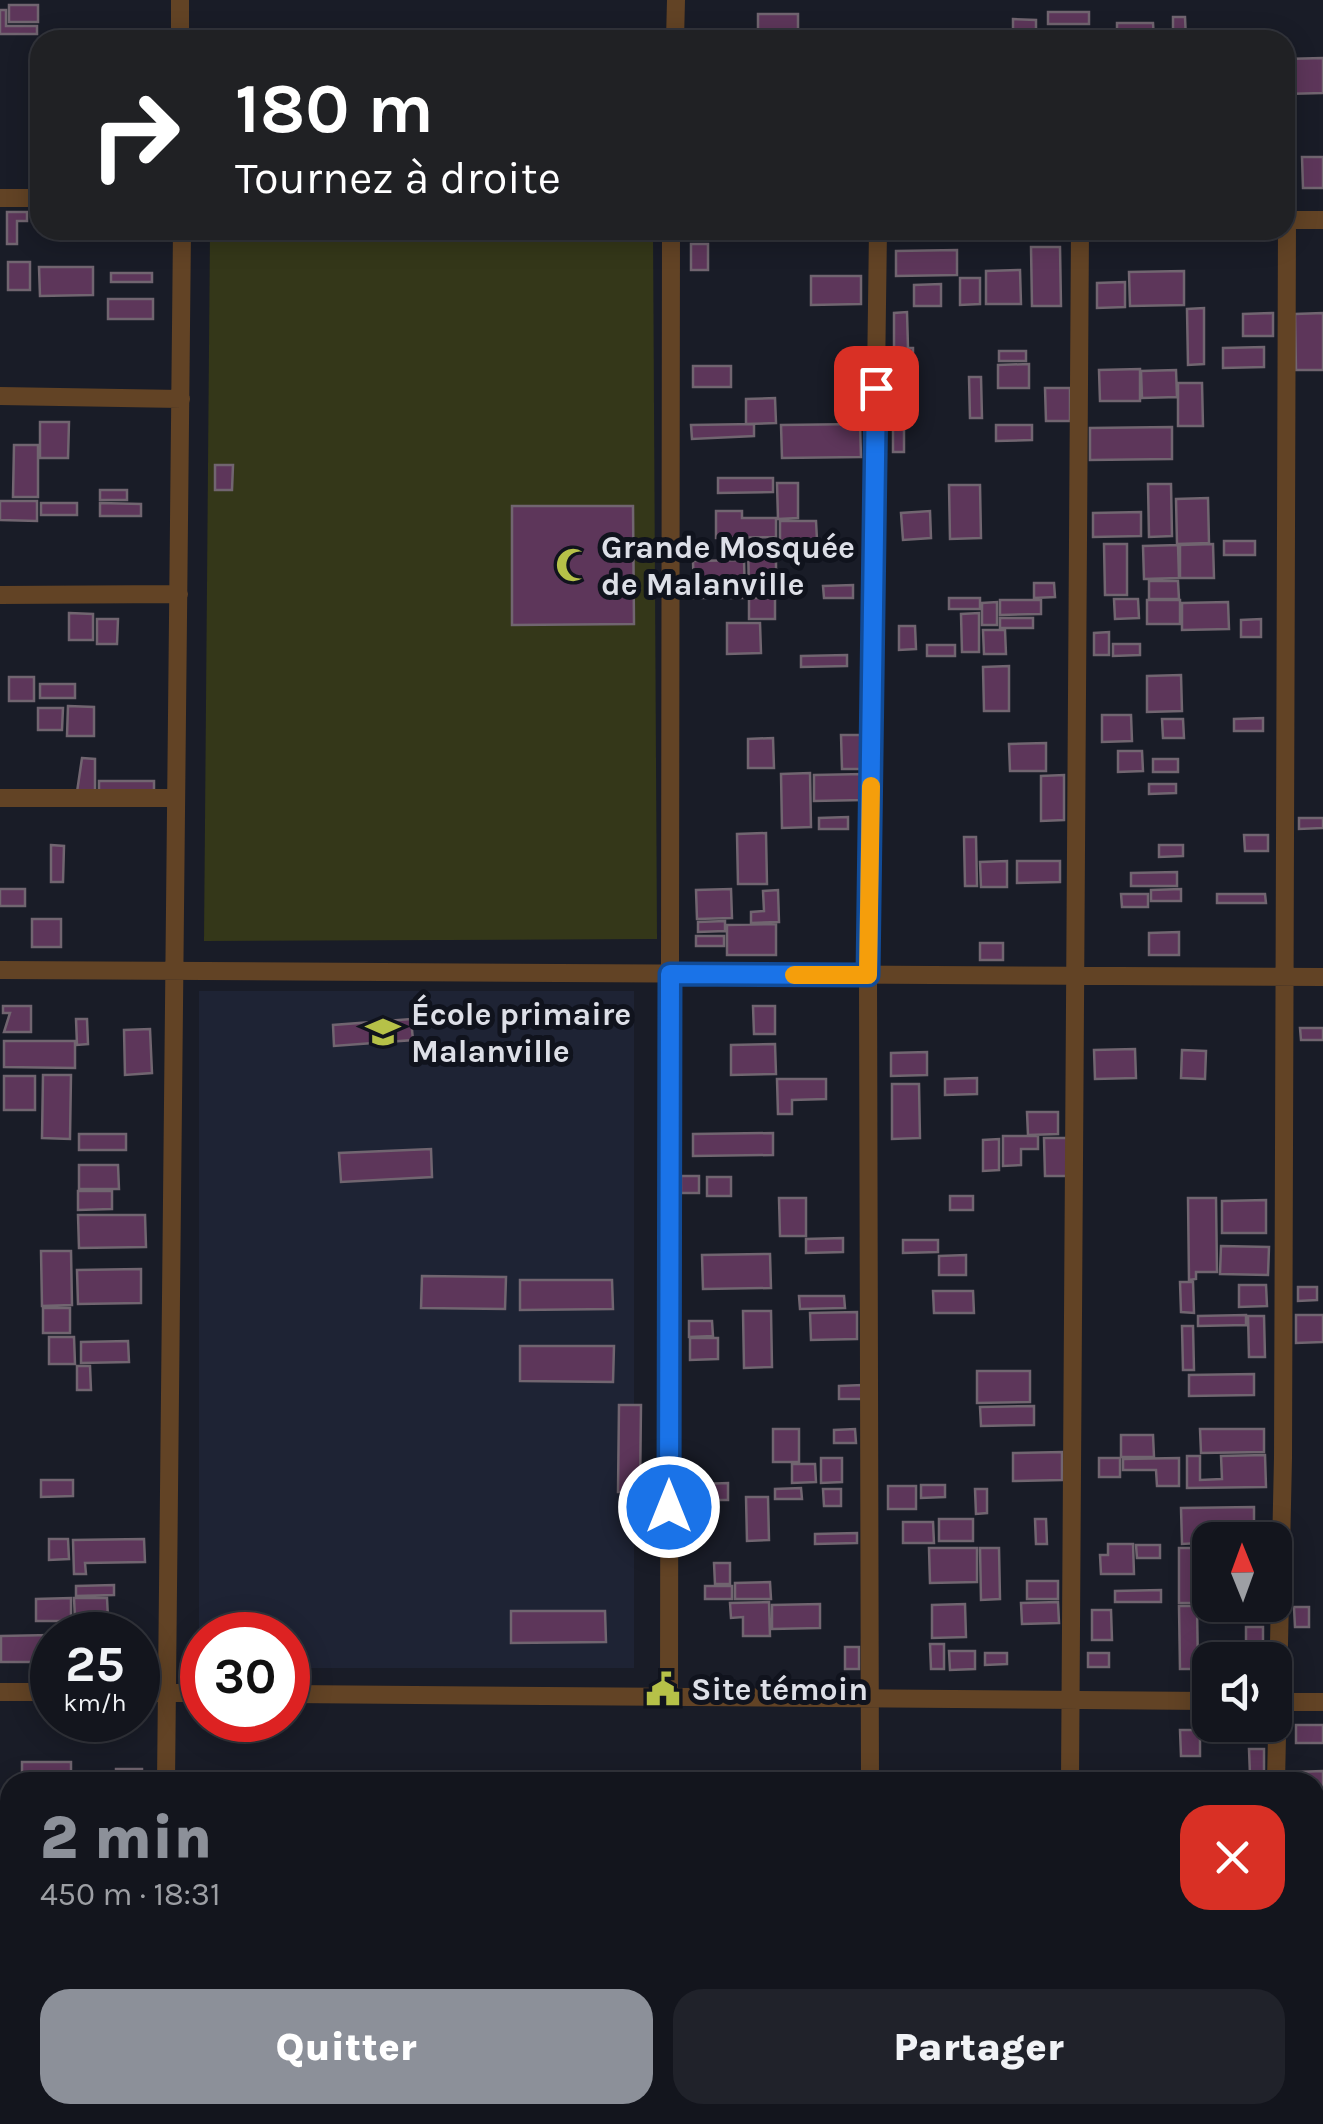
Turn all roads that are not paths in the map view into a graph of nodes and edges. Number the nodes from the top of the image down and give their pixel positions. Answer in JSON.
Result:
{"nodes":[{"id":1,"x":180,"y":0,"type":"edge"},
{"id":2,"x":676,"y":0,"type":"edge"},
{"id":3,"x":180,"y":30,"type":"edge"},
{"id":4,"x":675,"y":30,"type":"edge"},
{"id":5,"x":0,"y":198,"type":"edge"},
{"id":6,"x":30,"y":198,"type":"edge"},
{"id":7,"x":1295,"y":220,"type":"edge"},
{"id":8,"x":1323,"y":220,"type":"edge"},
{"id":9,"x":182,"y":240,"type":"edge"},
{"id":10,"x":671,"y":240,"type":"edge"},
{"id":11,"x":878,"y":240,"type":"edge"},
{"id":12,"x":1080,"y":240,"type":"edge"},
{"id":13,"x":1286,"y":240,"type":"edge"},
{"id":14,"x":0,"y":396,"type":"edge"},
{"id":15,"x":180,"y":398,"type":"junction"},
{"id":16,"x":179,"y":594,"type":"junction"},
{"id":17,"x":0,"y":595,"type":"edge"},
{"id":18,"x":0,"y":798,"type":"edge"},
{"id":19,"x":176,"y":798,"type":"junction"},
{"id":20,"x":0,"y":970,"type":"edge"},
{"id":21,"x":176,"y":971,"type":"junction"},
{"id":22,"x":670,"y":974,"type":"junction"},
{"id":23,"x":868,"y":975,"type":"junction"},
{"id":24,"x":1077,"y":976,"type":"junction"},
{"id":25,"x":1285,"y":977,"type":"junction"},
{"id":26,"x":1323,"y":978,"type":"edge"},
{"id":27,"x":1277,"y":1642,"type":"edge"},
{"id":28,"x":0,"y":1692,"type":"edge"},
{"id":29,"x":30,"y":1692,"type":"edge"},
{"id":30,"x":160,"y":1693,"type":"edge"},
{"id":31,"x":166,"y":1693,"type":"junction"},
{"id":32,"x":180,"y":1693,"type":"edge"},
{"id":33,"x":310,"y":1694,"type":"edge"},
{"id":34,"x":669,"y":1697,"type":"junction"},
{"id":35,"x":871,"y":1698,"type":"junction"},
{"id":36,"x":1071,"y":1700,"type":"junction"},
{"id":37,"x":1192,"y":1702,"type":"edge"},
{"id":38,"x":1292,"y":1702,"type":"edge"},
{"id":39,"x":1323,"y":1702,"type":"edge"},
{"id":40,"x":1276,"y":1742,"type":"edge"},
{"id":41,"x":166,"y":1772,"type":"edge"},
{"id":42,"x":870,"y":1772,"type":"edge"},
{"id":43,"x":1070,"y":1772,"type":"edge"},
{"id":44,"x":1276,"y":1772,"type":"edge"}],
"edges":[{"from":1,"to":3,"type":"street"},
{"from":2,"to":4,"type":"street"},
{"from":5,"to":6,"type":"street"},
{"from":7,"to":8,"type":"street"},
{"from":9,"to":15,"type":"street"},
{"from":10,"to":22,"type":"street"},
{"from":11,"to":23,"type":"street"},
{"from":12,"to":24,"type":"street"},
{"from":13,"to":25,"type":"street"},
{"from":14,"to":15,"type":"street"},
{"from":15,"to":16,"type":"street"},
{"from":16,"to":17,"type":"street"},
{"from":16,"to":19,"type":"street"},
{"from":18,"to":19,"type":"street"},
{"from":19,"to":21,"type":"street"},
{"from":20,"to":21,"type":"street"},
{"from":21,"to":22,"type":"street"},
{"from":21,"to":31,"type":"street"},
{"from":22,"to":23,"type":"street"},
{"from":22,"to":34,"type":"street"},
{"from":23,"to":24,"type":"street"},
{"from":23,"to":35,"type":"street"},
{"from":24,"to":25,"type":"street"},
{"from":24,"to":36,"type":"street"},
{"from":25,"to":26,"type":"street"},
{"from":25,"to":27,"type":"street"},
{"from":28,"to":29,"type":"street"},
{"from":30,"to":31,"type":"street"},
{"from":31,"to":32,"type":"street"},
{"from":31,"to":41,"type":"street"},
{"from":33,"to":34,"type":"street"},
{"from":34,"to":35,"type":"street"},
{"from":35,"to":36,"type":"street"},
{"from":35,"to":42,"type":"street"},
{"from":36,"to":37,"type":"street"},
{"from":36,"to":43,"type":"street"},
{"from":38,"to":39,"type":"street"},
{"from":40,"to":44,"type":"street"}]}
